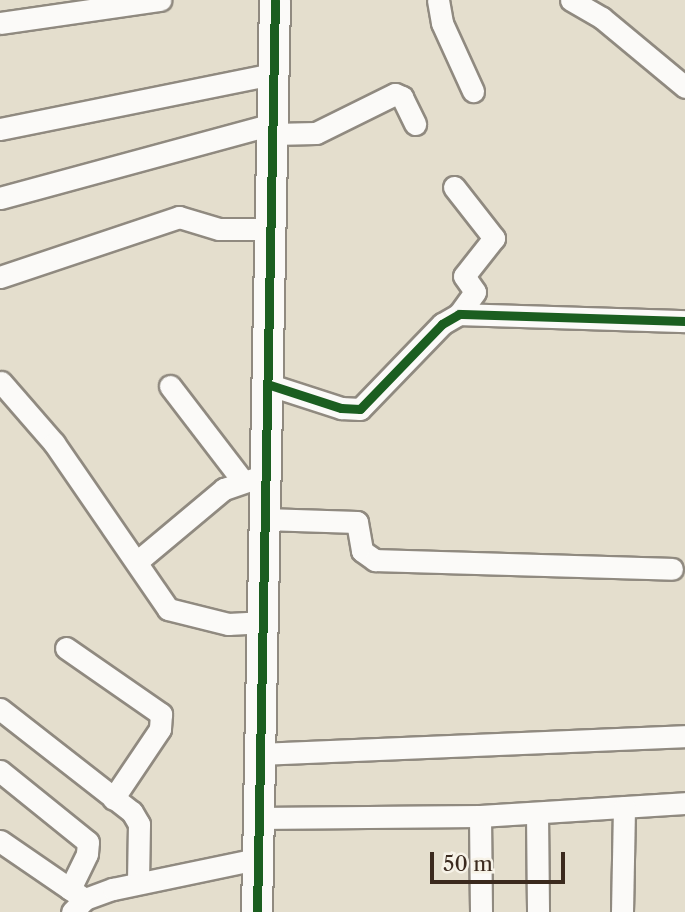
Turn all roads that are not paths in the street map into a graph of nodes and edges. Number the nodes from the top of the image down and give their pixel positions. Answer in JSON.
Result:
{"nodes":[{"id":1,"x":160,"y":0,"type":"edge"},
{"id":2,"x":275,"y":0,"type":"edge"},
{"id":3,"x":438,"y":0,"type":"edge"},
{"id":4,"x":571,"y":0,"type":"edge"},
{"id":5,"x":70,"y":7,"type":"edge"},
{"id":6,"x":0,"y":23,"type":"edge"},
{"id":7,"x":273,"y":74,"type":"junction"},
{"id":8,"x":685,"y":87,"type":"edge"},
{"id":9,"x":473,"y":91,"type":"dead end"},
{"id":10,"x":415,"y":124,"type":"dead end"},
{"id":11,"x":0,"y":129,"type":"edge"},
{"id":12,"x":282,"y":132,"type":"junction"},
{"id":13,"x":454,"y":187,"type":"dead end"},
{"id":14,"x":0,"y":198,"type":"edge"},
{"id":15,"x":271,"y":229,"type":"junction"},
{"id":16,"x":0,"y":276,"type":"edge"},
{"id":17,"x":459,"y":314,"type":"junction"},
{"id":18,"x":685,"y":321,"type":"edge"},
{"id":19,"x":1,"y":382,"type":"edge"},
{"id":20,"x":170,"y":386,"type":"dead end"},
{"id":21,"x":278,"y":388,"type":"junction"},
{"id":22,"x":254,"y":478,"type":"junction"},
{"id":23,"x":276,"y":519,"type":"junction"},
{"id":24,"x":139,"y":561,"type":"junction"},
{"id":25,"x":672,"y":569,"type":"dead end"},
{"id":26,"x":261,"y":622,"type":"junction"},
{"id":27,"x":66,"y":648,"type":"dead end"},
{"id":28,"x":0,"y":709,"type":"edge"},
{"id":29,"x":685,"y":736,"type":"edge"},
{"id":30,"x":272,"y":753,"type":"junction"},
{"id":31,"x":0,"y":771,"type":"edge"},
{"id":32,"x":113,"y":799,"type":"junction"},
{"id":33,"x":685,"y":803,"type":"edge"},
{"id":34,"x":624,"y":807,"type":"junction"},
{"id":35,"x":537,"y":814,"type":"junction"},
{"id":36,"x":480,"y":816,"type":"junction"},
{"id":37,"x":271,"y":818,"type":"junction"},
{"id":38,"x":0,"y":841,"type":"edge"},
{"id":39,"x":256,"y":859,"type":"junction"},
{"id":40,"x":138,"y":883,"type":"junction"},
{"id":41,"x":76,"y":900,"type":"edge"},
{"id":42,"x":257,"y":912,"type":"edge"},
{"id":43,"x":481,"y":912,"type":"edge"},
{"id":44,"x":538,"y":912,"type":"edge"},
{"id":45,"x":622,"y":912,"type":"edge"}],
"edges":[{"from":1,"to":5,"type":"street"},
{"from":2,"to":7,"type":"street"},
{"from":3,"to":9,"type":"street"},
{"from":4,"to":8,"type":"street"},
{"from":5,"to":6,"type":"street"},
{"from":7,"to":11,"type":"street"},
{"from":7,"to":12,"type":"street"},
{"from":10,"to":12,"type":"street"},
{"from":12,"to":14,"type":"street"},
{"from":12,"to":15,"type":"street"},
{"from":13,"to":17,"type":"street"},
{"from":15,"to":16,"type":"street"},
{"from":15,"to":21,"type":"street"},
{"from":17,"to":18,"type":"street"},
{"from":17,"to":21,"type":"street"},
{"from":19,"to":24,"type":"street"},
{"from":20,"to":22,"type":"street"},
{"from":21,"to":22,"type":"street"},
{"from":22,"to":23,"type":"street"},
{"from":22,"to":24,"type":"street"},
{"from":23,"to":25,"type":"street"},
{"from":23,"to":26,"type":"street"},
{"from":24,"to":26,"type":"street"},
{"from":26,"to":30,"type":"street"},
{"from":27,"to":32,"type":"street"},
{"from":28,"to":32,"type":"street"},
{"from":29,"to":30,"type":"street"},
{"from":30,"to":37,"type":"street"},
{"from":31,"to":41,"type":"street"},
{"from":32,"to":40,"type":"street"},
{"from":33,"to":34,"type":"street"},
{"from":34,"to":35,"type":"street"},
{"from":34,"to":45,"type":"street"},
{"from":35,"to":36,"type":"street"},
{"from":35,"to":44,"type":"street"},
{"from":36,"to":37,"type":"street"},
{"from":36,"to":43,"type":"street"},
{"from":37,"to":39,"type":"street"},
{"from":38,"to":41,"type":"street"},
{"from":39,"to":40,"type":"street"},
{"from":39,"to":42,"type":"street"},
{"from":40,"to":41,"type":"street"}]}
